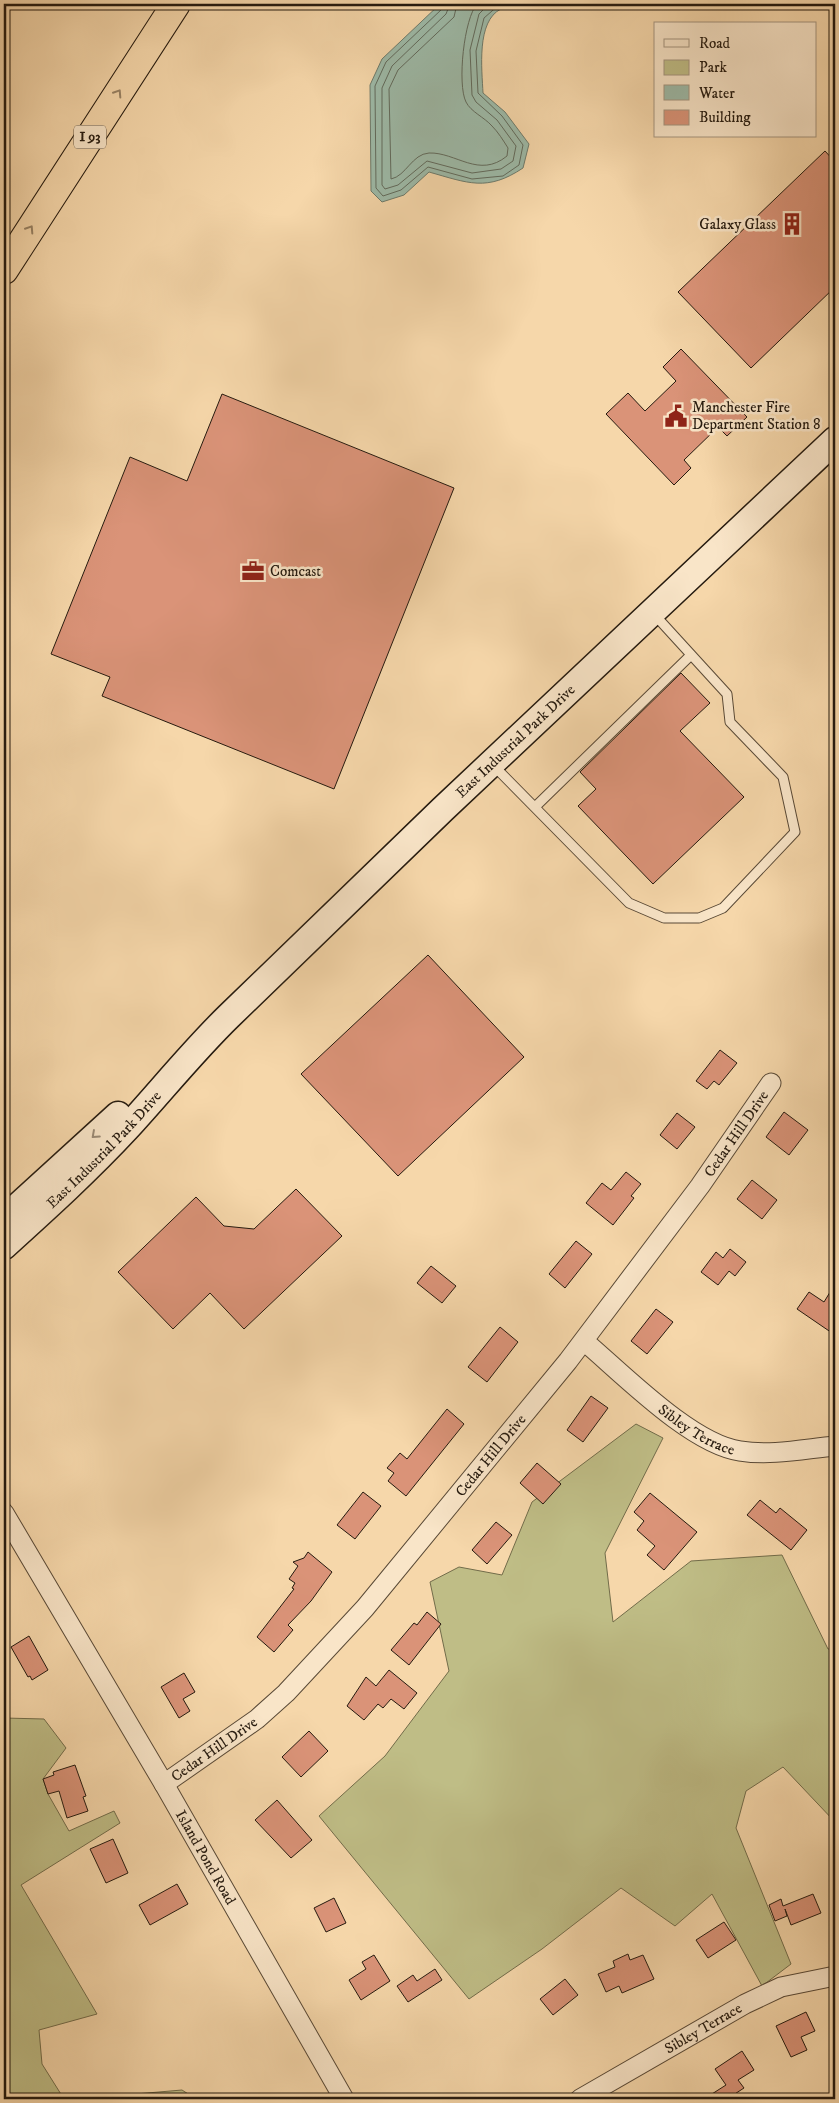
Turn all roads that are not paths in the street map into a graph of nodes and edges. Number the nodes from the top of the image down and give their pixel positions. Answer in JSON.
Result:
{"nodes":[{"id":1,"x":176,"y":4,"type":"edge"},
{"id":2,"x":4,"y":270,"type":"edge"},
{"id":3,"x":835,"y":440,"type":"edge"},
{"id":4,"x":652,"y":612,"type":"junction"},
{"id":5,"x":691,"y":655,"type":"junction"},
{"id":6,"x":492,"y":763,"type":"junction"},
{"id":7,"x":535,"y":807,"type":"junction"},
{"id":8,"x":198,"y":1046,"type":"junction"},
{"id":9,"x":771,"y":1083,"type":"dead end"},
{"id":10,"x":4,"y":1219,"type":"edge"},
{"id":11,"x":4,"y":1246,"type":"edge"},
{"id":12,"x":584,"y":1341,"type":"junction"},
{"id":13,"x":835,"y":1446,"type":"edge"},
{"id":14,"x":4,"y":1513,"type":"edge"},
{"id":15,"x":164,"y":1784,"type":"junction"},
{"id":16,"x":835,"y":1976,"type":"edge"},
{"id":17,"x":344,"y":2099,"type":"edge"},
{"id":18,"x":580,"y":2099,"type":"edge"}],
"edges":[{"from":2,"to":1,"type":"highway","number":"I 93","one_way":true},
{"from":3,"to":4,"type":"street","name":"East Industrial Park Drive"},
{"from":4,"to":5,"type":"lane"},
{"from":4,"to":6,"type":"street","name":"East Industrial Park Drive"},
{"from":5,"to":7,"type":"lane"},
{"from":5,"to":7,"type":"lane"},
{"from":6,"to":7,"type":"lane"},
{"from":6,"to":8,"type":"street","name":"East Industrial Park Drive"},
{"from":8,"to":10,"type":"street","name":"East Industrial Park Drive","one_way":true},
{"from":8,"to":11,"type":"street","name":"East Industrial Park Drive"},
{"from":9,"to":12,"type":"street","name":"Cedar Hill Drive"},
{"from":12,"to":13,"type":"street","name":"Sibley Terrace"},
{"from":12,"to":15,"type":"street","name":"Cedar Hill Drive"},
{"from":14,"to":15,"type":"street","name":"Island Pond Road"},
{"from":15,"to":17,"type":"street","name":"Island Pond Road"},
{"from":16,"to":18,"type":"street","name":"Sibley Terrace"}]}
